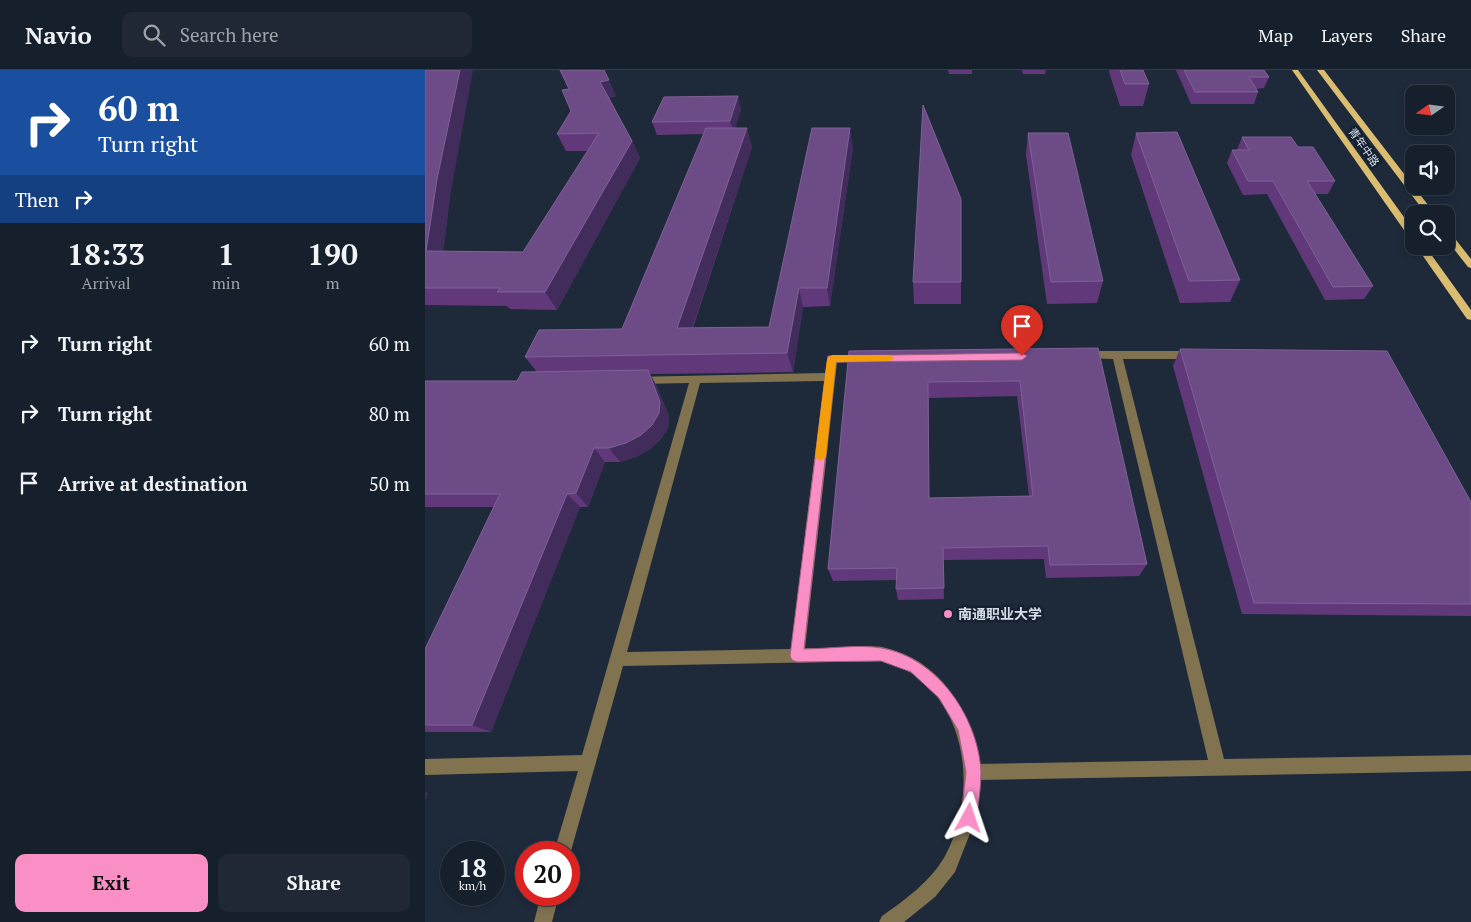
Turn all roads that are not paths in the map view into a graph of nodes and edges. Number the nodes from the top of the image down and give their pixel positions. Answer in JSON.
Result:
{"nodes":[{"id":1,"x":1295,"y":70,"type":"edge"},
{"id":2,"x":1319,"y":70,"type":"edge"},
{"id":3,"x":1424,"y":205,"type":"edge"},
{"id":4,"x":1405,"y":225,"type":"edge"},
{"id":5,"x":1455,"y":245,"type":"edge"},
{"id":6,"x":1426,"y":255,"type":"edge"},
{"id":7,"x":1471,"y":265,"type":"edge"},
{"id":8,"x":1471,"y":317,"type":"edge"},
{"id":9,"x":1117,"y":355,"type":"junction"},
{"id":10,"x":1205,"y":355,"type":"edge"},
{"id":11,"x":1068,"y":356,"type":"edge"},
{"id":12,"x":871,"y":358,"type":"edge"},
{"id":13,"x":830,"y":377,"type":"junction"},
{"id":14,"x":696,"y":379,"type":"junction"},
{"id":15,"x":629,"y":380,"type":"edge"},
{"id":16,"x":797,"y":656,"type":"junction"},
{"id":17,"x":617,"y":659,"type":"junction"},
{"id":18,"x":1471,"y":763,"type":"edge"},
{"id":19,"x":588,"y":764,"type":"junction"},
{"id":20,"x":425,"y":766,"type":"edge"},
{"id":21,"x":1218,"y":767,"type":"junction"},
{"id":22,"x":973,"y":772,"type":"junction"},
{"id":23,"x":566,"y":841,"type":"edge"},
{"id":24,"x":548,"y":906,"type":"edge"},
{"id":25,"x":543,"y":922,"type":"edge"},
{"id":26,"x":888,"y":922,"type":"edge"}],
"edges":[{"from":1,"to":4,"type":"main road","name":"青年中路"},
{"from":2,"to":3,"type":"main road","name":"青年中路"},
{"from":5,"to":7,"type":"main road"},
{"from":6,"to":8,"type":"main road"},
{"from":9,"to":10,"type":"lane"},
{"from":9,"to":11,"type":"lane"},
{"from":9,"to":21,"type":"lane"},
{"from":12,"to":13,"type":"lane"},
{"from":13,"to":14,"type":"lane"},
{"from":13,"to":16,"type":"lane"},
{"from":14,"to":15,"type":"lane"},
{"from":14,"to":17,"type":"lane"},
{"from":16,"to":17,"type":"lane"},
{"from":16,"to":22,"type":"lane"},
{"from":17,"to":19,"type":"lane"},
{"from":18,"to":21,"type":"lane"},
{"from":19,"to":20,"type":"lane"},
{"from":19,"to":23,"type":"lane"},
{"from":21,"to":22,"type":"lane"},
{"from":22,"to":26,"type":"lane"},
{"from":24,"to":25,"type":"lane"}]}
